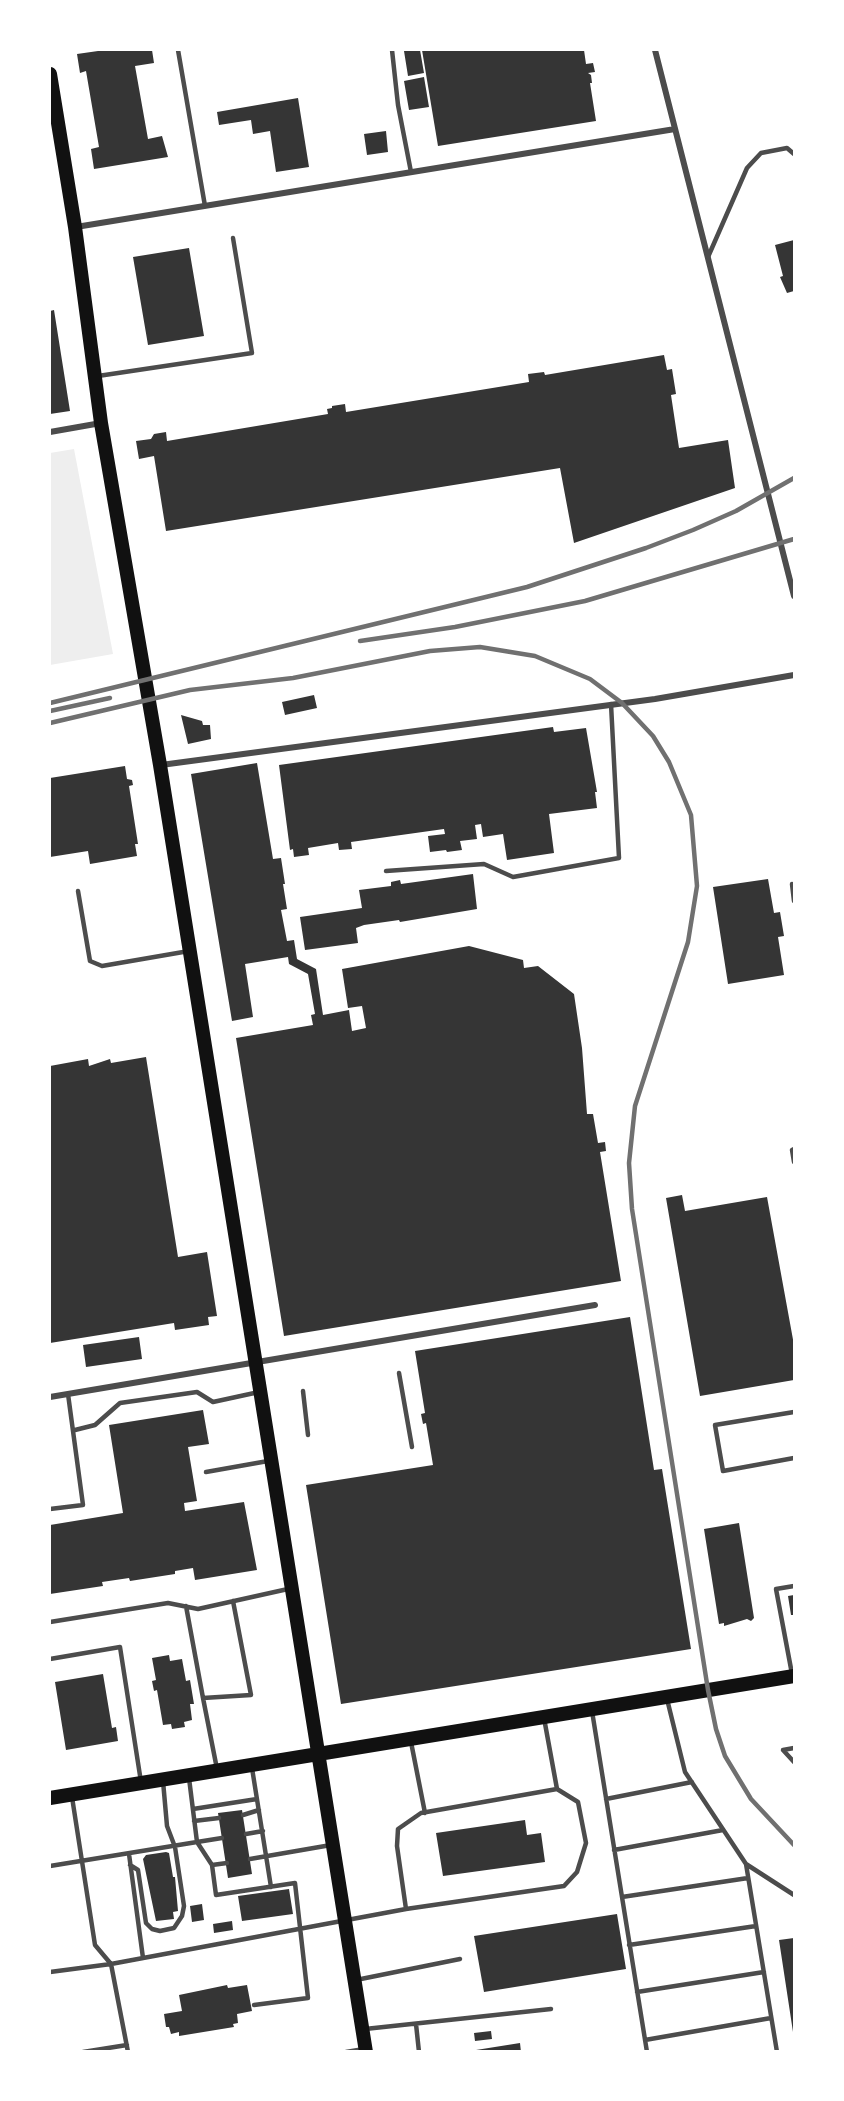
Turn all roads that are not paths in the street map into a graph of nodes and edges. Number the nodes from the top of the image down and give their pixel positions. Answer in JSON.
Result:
{"nodes":[{"id":1,"x":178,"y":50,"type":"edge"},
{"id":2,"x":392,"y":50,"type":"edge"},
{"id":3,"x":655,"y":50,"type":"edge"},
{"id":4,"x":50,"y":74,"type":"edge"},
{"id":5,"x":675,"y":129,"type":"junction"},
{"id":6,"x":795,"y":154,"type":"edge"},
{"id":7,"x":411,"y":172,"type":"junction"},
{"id":8,"x":205,"y":206,"type":"junction"},
{"id":9,"x":75,"y":227,"type":"junction"},
{"id":10,"x":233,"y":238,"type":"dead end"},
{"id":11,"x":708,"y":257,"type":"junction"},
{"id":12,"x":95,"y":376,"type":"junction"},
{"id":13,"x":101,"y":423,"type":"junction"},
{"id":14,"x":50,"y":432,"type":"edge"},
{"id":15,"x":795,"y":596,"type":"edge"},
{"id":16,"x":795,"y":675,"type":"edge"},
{"id":17,"x":611,"y":704,"type":"junction"},
{"id":18,"x":160,"y":765,"type":"junction"},
{"id":19,"x":386,"y":871,"type":"dead end"},
{"id":20,"x":792,"y":884,"type":"dead end"},
{"id":21,"x":78,"y":891,"type":"dead end"},
{"id":22,"x":795,"y":901,"type":"edge"},
{"id":23,"x":190,"y":951,"type":"junction"},
{"id":24,"x":795,"y":1149,"type":"edge"},
{"id":25,"x":795,"y":1162,"type":"edge"},
{"id":26,"x":595,"y":1305,"type":"dead end"},
{"id":27,"x":255,"y":1364,"type":"junction"},
{"id":28,"x":399,"y":1373,"type":"dead end"},
{"id":29,"x":303,"y":1391,"type":"dead end"},
{"id":30,"x":260,"y":1392,"type":"junction"},
{"id":31,"x":68,"y":1394,"type":"junction"},
{"id":32,"x":50,"y":1396,"type":"edge"},
{"id":33,"x":795,"y":1412,"type":"edge"},
{"id":34,"x":75,"y":1430,"type":"junction"},
{"id":35,"x":309,"y":1435,"type":"dead end"},
{"id":36,"x":412,"y":1447,"type":"dead end"},
{"id":37,"x":795,"y":1458,"type":"edge"},
{"id":38,"x":271,"y":1460,"type":"junction"},
{"id":39,"x":206,"y":1473,"type":"dead end"},
{"id":40,"x":50,"y":1509,"type":"edge"},
{"id":41,"x":795,"y":1586,"type":"edge"},
{"id":42,"x":292,"y":1588,"type":"junction"},
{"id":43,"x":233,"y":1601,"type":"junction"},
{"id":44,"x":186,"y":1606,"type":"junction"},
{"id":45,"x":50,"y":1622,"type":"edge"},
{"id":46,"x":50,"y":1659,"type":"edge"},
{"id":47,"x":794,"y":1676,"type":"edge"},
{"id":48,"x":666,"y":1697,"type":"junction"},
{"id":49,"x":203,"y":1698,"type":"junction"},
{"id":50,"x":591,"y":1709,"type":"junction"},
{"id":51,"x":543,"y":1717,"type":"junction"},
{"id":52,"x":411,"y":1739,"type":"junction"},
{"id":53,"x":795,"y":1748,"type":"edge"},
{"id":54,"x":319,"y":1755,"type":"junction"},
{"id":55,"x":795,"y":1762,"type":"edge"},
{"id":56,"x":252,"y":1767,"type":"junction"},
{"id":57,"x":218,"y":1771,"type":"junction"},
{"id":58,"x":189,"y":1775,"type":"junction"},
{"id":59,"x":162,"y":1780,"type":"junction"},
{"id":60,"x":692,"y":1782,"type":"junction"},
{"id":61,"x":141,"y":1783,"type":"junction"},
{"id":62,"x":557,"y":1789,"type":"junction"},
{"id":63,"x":72,"y":1795,"type":"junction"},
{"id":64,"x":50,"y":1798,"type":"edge"},
{"id":65,"x":606,"y":1799,"type":"junction"},
{"id":66,"x":257,"y":1800,"type":"junction"},
{"id":67,"x":193,"y":1809,"type":"junction"},
{"id":68,"x":259,"y":1810,"type":"junction"},
{"id":69,"x":425,"y":1813,"type":"junction"},
{"id":70,"x":243,"y":1815,"type":"dead end"},
{"id":71,"x":219,"y":1818,"type":"dead end"},
{"id":72,"x":194,"y":1821,"type":"junction"},
{"id":73,"x":723,"y":1830,"type":"junction"},
{"id":74,"x":263,"y":1831,"type":"junction"},
{"id":75,"x":246,"y":1834,"type":"dead end"},
{"id":76,"x":222,"y":1838,"type":"dead end"},
{"id":77,"x":197,"y":1842,"type":"junction"},
{"id":78,"x":334,"y":1844,"type":"junction"},
{"id":79,"x":175,"y":1847,"type":"junction"},
{"id":80,"x":614,"y":1850,"type":"junction"},
{"id":81,"x":129,"y":1854,"type":"junction"},
{"id":82,"x":267,"y":1856,"type":"junction"},
{"id":83,"x":250,"y":1859,"type":"dead end"},
{"id":84,"x":82,"y":1861,"type":"junction"},
{"id":85,"x":227,"y":1863,"type":"dead end"},
{"id":86,"x":746,"y":1864,"type":"junction"},
{"id":87,"x":130,"y":1865,"type":"junction"},
{"id":88,"x":212,"y":1865,"type":"junction"},
{"id":89,"x":50,"y":1866,"type":"edge"},
{"id":90,"x":748,"y":1878,"type":"junction"},
{"id":91,"x":271,"y":1887,"type":"junction"},
{"id":92,"x":795,"y":1895,"type":"edge"},
{"id":93,"x":622,"y":1897,"type":"junction"},
{"id":94,"x":406,"y":1909,"type":"junction"},
{"id":95,"x":345,"y":1920,"type":"junction"},
{"id":96,"x":756,"y":1926,"type":"junction"},
{"id":97,"x":301,"y":1930,"type":"junction"},
{"id":98,"x":629,"y":1945,"type":"junction"},
{"id":99,"x":143,"y":1958,"type":"junction"},
{"id":100,"x":460,"y":1959,"type":"dead end"},
{"id":101,"x":111,"y":1964,"type":"junction"},
{"id":102,"x":50,"y":1972,"type":"edge"},
{"id":103,"x":764,"y":1972,"type":"junction"},
{"id":104,"x":354,"y":1980,"type":"junction"},
{"id":105,"x":637,"y":1992,"type":"junction"},
{"id":106,"x":255,"y":2005,"type":"dead end"},
{"id":107,"x":551,"y":2009,"type":"dead end"},
{"id":108,"x":771,"y":2018,"type":"junction"},
{"id":109,"x":416,"y":2024,"type":"junction"},
{"id":110,"x":363,"y":2030,"type":"junction"},
{"id":111,"x":645,"y":2040,"type":"junction"},
{"id":112,"x":127,"y":2045,"type":"junction"},
{"id":113,"x":366,"y":2050,"type":"edge"},
{"id":114,"x":83,"y":2052,"type":"edge"},
{"id":115,"x":128,"y":2052,"type":"edge"},
{"id":116,"x":346,"y":2052,"type":"edge"},
{"id":117,"x":419,"y":2052,"type":"edge"},
{"id":118,"x":647,"y":2052,"type":"edge"},
{"id":119,"x":777,"y":2052,"type":"edge"}],
"edges":[{"from":1,"to":8,"type":"lane"},
{"from":2,"to":7,"type":"lane"},
{"from":3,"to":5,"type":"street"},
{"from":4,"to":9,"type":"main road"},
{"from":5,"to":7,"type":"street"},
{"from":5,"to":11,"type":"street"},
{"from":6,"to":11,"type":"lane"},
{"from":7,"to":8,"type":"street"},
{"from":8,"to":9,"type":"street"},
{"from":9,"to":12,"type":"main road"},
{"from":10,"to":12,"type":"lane"},
{"from":11,"to":15,"type":"street"},
{"from":12,"to":13,"type":"main road"},
{"from":13,"to":14,"type":"street"},
{"from":13,"to":18,"type":"main road"},
{"from":16,"to":17,"type":"street"},
{"from":17,"to":18,"type":"street"},
{"from":17,"to":19,"type":"lane"},
{"from":18,"to":23,"type":"main road"},
{"from":20,"to":22,"type":"lane"},
{"from":21,"to":23,"type":"lane"},
{"from":23,"to":27,"type":"main road"},
{"from":24,"to":25,"type":"lane"},
{"from":26,"to":27,"type":"street"},
{"from":27,"to":30,"type":"main road"},
{"from":27,"to":31,"type":"street"},
{"from":28,"to":36,"type":"lane"},
{"from":29,"to":35,"type":"lane"},
{"from":30,"to":34,"type":"lane"},
{"from":30,"to":38,"type":"main road"},
{"from":31,"to":32,"type":"street"},
{"from":31,"to":34,"type":"lane"},
{"from":33,"to":37,"type":"lane"},
{"from":34,"to":40,"type":"lane"},
{"from":38,"to":39,"type":"lane"},
{"from":38,"to":42,"type":"main road"},
{"from":41,"to":47,"type":"lane"},
{"from":42,"to":43,"type":"lane"},
{"from":42,"to":54,"type":"main road"},
{"from":43,"to":44,"type":"lane"},
{"from":43,"to":49,"type":"lane"},
{"from":44,"to":45,"type":"lane"},
{"from":44,"to":49,"type":"lane"},
{"from":46,"to":61,"type":"lane"},
{"from":47,"to":48,"type":"main road"},
{"from":48,"to":50,"type":"main road"},
{"from":48,"to":60,"type":"lane"},
{"from":49,"to":57,"type":"lane"},
{"from":50,"to":51,"type":"main road"},
{"from":50,"to":65,"type":"lane"},
{"from":51,"to":52,"type":"main road"},
{"from":51,"to":62,"type":"lane"},
{"from":52,"to":54,"type":"main road"},
{"from":52,"to":69,"type":"lane"},
{"from":53,"to":55,"type":"lane"},
{"from":54,"to":56,"type":"main road"},
{"from":54,"to":78,"type":"main road"},
{"from":56,"to":57,"type":"main road"},
{"from":56,"to":66,"type":"lane"},
{"from":57,"to":58,"type":"main road"},
{"from":58,"to":59,"type":"main road"},
{"from":58,"to":67,"type":"lane"},
{"from":59,"to":61,"type":"main road"},
{"from":59,"to":79,"type":"lane"},
{"from":60,"to":65,"type":"lane"},
{"from":60,"to":73,"type":"lane"},
{"from":61,"to":63,"type":"main road"},
{"from":62,"to":69,"type":"lane"},
{"from":62,"to":94,"type":"lane"},
{"from":63,"to":64,"type":"main road"},
{"from":63,"to":84,"type":"lane"},
{"from":65,"to":80,"type":"lane"},
{"from":66,"to":67,"type":"lane"},
{"from":66,"to":68,"type":"lane"},
{"from":67,"to":72,"type":"lane"},
{"from":68,"to":70,"type":"lane"},
{"from":68,"to":74,"type":"lane"},
{"from":69,"to":94,"type":"lane"},
{"from":71,"to":72,"type":"lane"},
{"from":72,"to":77,"type":"lane"},
{"from":73,"to":80,"type":"lane"},
{"from":73,"to":86,"type":"lane"},
{"from":74,"to":75,"type":"lane"},
{"from":74,"to":82,"type":"lane"},
{"from":76,"to":77,"type":"lane"},
{"from":77,"to":79,"type":"lane"},
{"from":77,"to":88,"type":"lane"},
{"from":78,"to":82,"type":"lane"},
{"from":78,"to":95,"type":"main road"},
{"from":79,"to":81,"type":"lane"},
{"from":79,"to":87,"type":"lane"},
{"from":80,"to":93,"type":"lane"},
{"from":81,"to":84,"type":"lane"},
{"from":81,"to":87,"type":"lane"},
{"from":82,"to":83,"type":"lane"},
{"from":82,"to":91,"type":"lane"},
{"from":84,"to":89,"type":"lane"},
{"from":84,"to":101,"type":"lane"},
{"from":85,"to":88,"type":"lane"},
{"from":86,"to":90,"type":"lane"},
{"from":86,"to":92,"type":"lane"},
{"from":87,"to":99,"type":"lane"},
{"from":88,"to":91,"type":"lane"},
{"from":90,"to":93,"type":"lane"},
{"from":90,"to":96,"type":"lane"},
{"from":91,"to":97,"type":"lane"},
{"from":93,"to":98,"type":"lane"},
{"from":94,"to":95,"type":"lane"},
{"from":95,"to":97,"type":"lane"},
{"from":95,"to":104,"type":"main road"},
{"from":96,"to":98,"type":"lane"},
{"from":96,"to":103,"type":"lane"},
{"from":97,"to":99,"type":"lane"},
{"from":97,"to":106,"type":"lane"},
{"from":98,"to":105,"type":"lane"},
{"from":99,"to":101,"type":"lane"},
{"from":100,"to":104,"type":"lane"},
{"from":101,"to":102,"type":"lane"},
{"from":101,"to":112,"type":"lane"},
{"from":103,"to":105,"type":"lane"},
{"from":103,"to":108,"type":"lane"},
{"from":104,"to":110,"type":"main road"},
{"from":105,"to":111,"type":"lane"},
{"from":107,"to":109,"type":"lane"},
{"from":108,"to":111,"type":"lane"},
{"from":108,"to":119,"type":"lane"},
{"from":109,"to":110,"type":"lane"},
{"from":109,"to":117,"type":"lane"},
{"from":110,"to":113,"type":"main road"},
{"from":111,"to":118,"type":"lane"},
{"from":112,"to":114,"type":"lane"},
{"from":112,"to":115,"type":"lane"},
{"from":113,"to":116,"type":"lane"}]}
